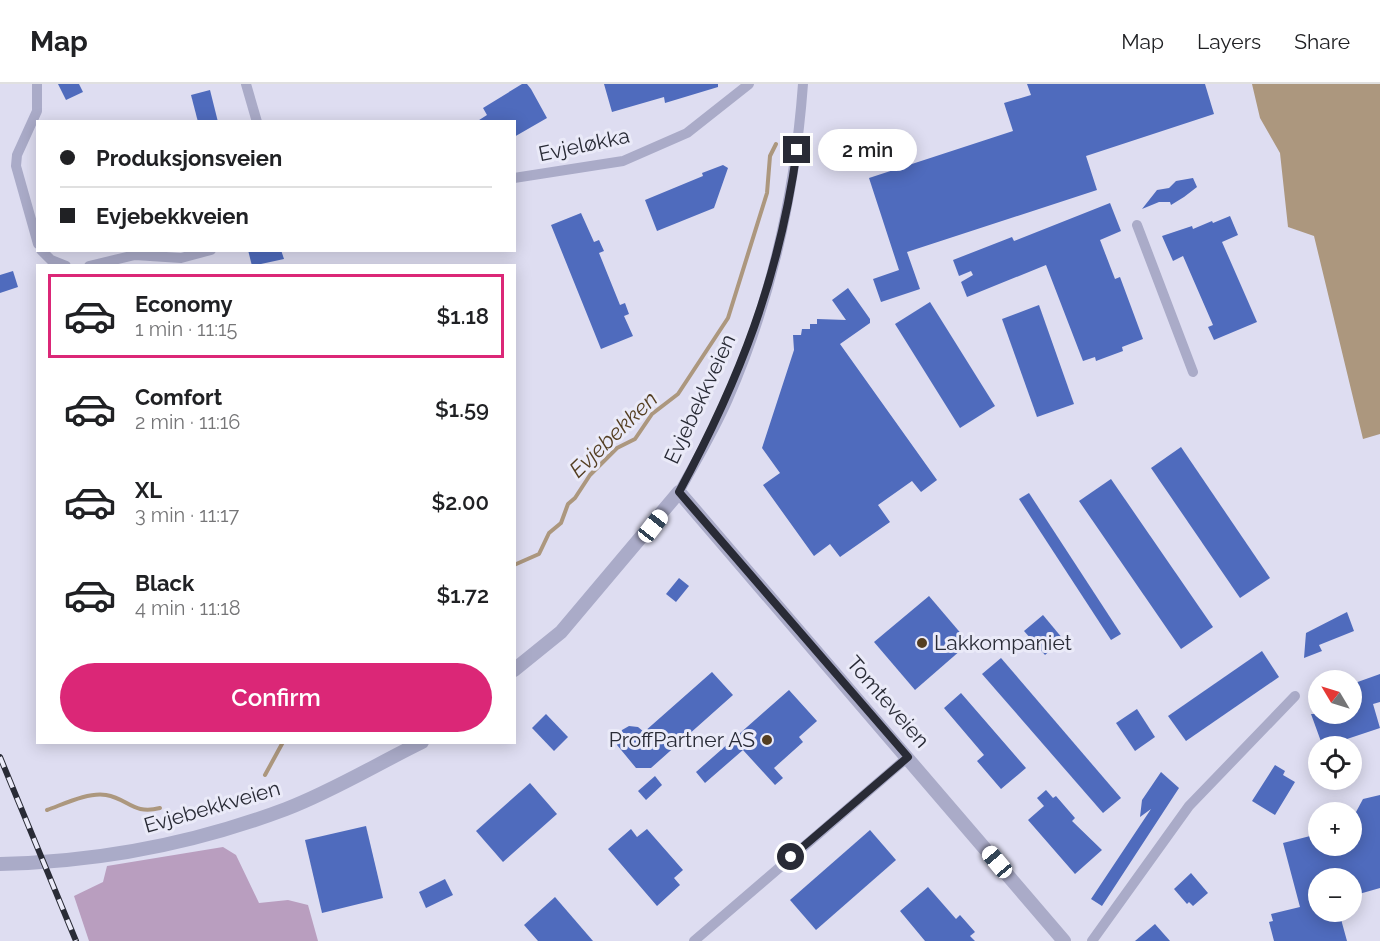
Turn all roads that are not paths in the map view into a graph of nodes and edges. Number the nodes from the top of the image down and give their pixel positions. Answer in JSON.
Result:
{"nodes":[{"id":1,"x":37,"y":84,"type":"edge"},
{"id":2,"x":246,"y":84,"type":"edge"},
{"id":3,"x":749,"y":84,"type":"edge"},
{"id":4,"x":803,"y":84,"type":"edge"},
{"id":5,"x":256,"y":120,"type":"edge"},
{"id":6,"x":516,"y":178,"type":"edge"},
{"id":7,"x":1137,"y":225,"type":"dead end"},
{"id":8,"x":36,"y":237,"type":"edge"},
{"id":9,"x":44,"y":252,"type":"edge"},
{"id":10,"x":204,"y":252,"type":"edge"},
{"id":11,"x":61,"y":264,"type":"edge"},
{"id":12,"x":97,"y":264,"type":"edge"},
{"id":13,"x":1193,"y":372,"type":"dead end"},
{"id":14,"x":679,"y":492,"type":"junction"},
{"id":15,"x":516,"y":668,"type":"edge"},
{"id":16,"x":1295,"y":696,"type":"dead end"},
{"id":17,"x":418,"y":744,"type":"edge"},
{"id":18,"x":908,"y":757,"type":"junction"},
{"id":19,"x":0,"y":864,"type":"edge"},
{"id":20,"x":694,"y":941,"type":"edge"},
{"id":21,"x":1064,"y":941,"type":"edge"},
{"id":22,"x":1092,"y":941,"type":"edge"}],
"edges":[{"from":1,"to":8,"type":"street"},
{"from":2,"to":5,"type":"street"},
{"from":3,"to":6,"type":"street","name":"Evjeløkka"},
{"from":4,"to":14,"type":"street","name":"Evjebekkveien"},
{"from":7,"to":13,"type":"street"},
{"from":9,"to":11,"type":"street"},
{"from":10,"to":12,"type":"street"},
{"from":14,"to":15,"type":"street","name":"Evjebekkveien"},
{"from":14,"to":18,"type":"street","name":"Tomteveien"},
{"from":16,"to":22,"type":"street"},
{"from":17,"to":19,"type":"street","name":"Evjebekkveien"},
{"from":18,"to":20,"type":"street"},
{"from":18,"to":21,"type":"street","name":"Tomteveien"}]}
